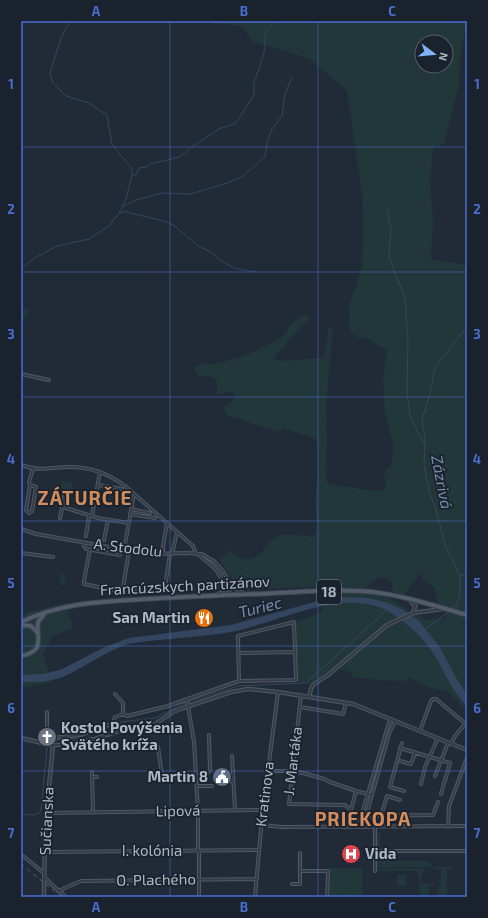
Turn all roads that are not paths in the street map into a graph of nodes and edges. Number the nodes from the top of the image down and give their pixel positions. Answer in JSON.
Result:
{"nodes":[{"id":1,"x":21,"y":374,"type":"edge"},
{"id":2,"x":49,"y":380,"type":"dead end"},
{"id":3,"x":21,"y":465,"type":"edge"},
{"id":4,"x":33,"y":469,"type":"junction"},
{"id":5,"x":100,"y":472,"type":"junction"},
{"id":6,"x":30,"y":485,"type":"junction"},
{"id":7,"x":98,"y":485,"type":"junction"},
{"id":8,"x":122,"y":489,"type":"dead end"},
{"id":9,"x":65,"y":492,"type":"dead end"},
{"id":10,"x":134,"y":494,"type":"junction"},
{"id":11,"x":63,"y":507,"type":"junction"},
{"id":12,"x":131,"y":509,"type":"junction"},
{"id":13,"x":150,"y":513,"type":"dead end"},
{"id":14,"x":130,"y":514,"type":"junction"},
{"id":15,"x":91,"y":516,"type":"junction"},
{"id":16,"x":60,"y":518,"type":"dead end"},
{"id":17,"x":155,"y":518,"type":"dead end"},
{"id":18,"x":108,"y":520,"type":"junction"},
{"id":19,"x":128,"y":523,"type":"junction"},
{"id":20,"x":167,"y":523,"type":"junction"},
{"id":21,"x":21,"y":529,"type":"edge"},
{"id":22,"x":177,"y":532,"type":"junction"},
{"id":23,"x":86,"y":536,"type":"dead end"},
{"id":24,"x":104,"y":540,"type":"dead end"},
{"id":25,"x":84,"y":543,"type":"junction"},
{"id":26,"x":90,"y":549,"type":"junction"},
{"id":27,"x":124,"y":550,"type":"junction"},
{"id":28,"x":129,"y":551,"type":"junction"},
{"id":29,"x":21,"y":553,"type":"edge"},
{"id":30,"x":163,"y":554,"type":"junction"},
{"id":31,"x":171,"y":554,"type":"junction"},
{"id":32,"x":197,"y":554,"type":"junction"},
{"id":33,"x":120,"y":555,"type":"dead end"},
{"id":34,"x":53,"y":557,"type":"dead end"},
{"id":35,"x":228,"y":582,"type":"junction"},
{"id":36,"x":123,"y":588,"type":"junction"},
{"id":37,"x":224,"y":589,"type":"junction"},
{"id":38,"x":229,"y":595,"type":"junction"},
{"id":39,"x":246,"y":595,"type":"junction"},
{"id":40,"x":211,"y":596,"type":"junction"},
{"id":41,"x":409,"y":599,"type":"junction"},
{"id":42,"x":417,"y":601,"type":"junction"},
{"id":43,"x":416,"y":608,"type":"junction"},
{"id":44,"x":444,"y":609,"type":"junction"},
{"id":45,"x":46,"y":612,"type":"junction"},
{"id":46,"x":412,"y":614,"type":"junction"},
{"id":47,"x":467,"y":614,"type":"edge"},
{"id":48,"x":21,"y":622,"type":"edge"},
{"id":49,"x":38,"y":634,"type":"junction"},
{"id":50,"x":239,"y":652,"type":"junction"},
{"id":51,"x":296,"y":652,"type":"junction"},
{"id":52,"x":21,"y":656,"type":"edge"},
{"id":53,"x":239,"y":682,"type":"junction"},
{"id":54,"x":224,"y":687,"type":"junction"},
{"id":55,"x":226,"y":692,"type":"junction"},
{"id":56,"x":278,"y":692,"type":"junction"},
{"id":57,"x":115,"y":694,"type":"dead end"},
{"id":58,"x":301,"y":695,"type":"junction"},
{"id":59,"x":309,"y":696,"type":"junction"},
{"id":60,"x":186,"y":700,"type":"junction"},
{"id":61,"x":346,"y":703,"type":"junction"},
{"id":62,"x":188,"y":705,"type":"junction"},
{"id":63,"x":300,"y":707,"type":"junction"},
{"id":64,"x":47,"y":712,"type":"dead end"},
{"id":65,"x":123,"y":714,"type":"junction"},
{"id":66,"x":390,"y":719,"type":"junction"},
{"id":67,"x":395,"y":721,"type":"junction"},
{"id":68,"x":115,"y":723,"type":"junction"},
{"id":69,"x":466,"y":725,"type":"edge"},
{"id":70,"x":116,"y":731,"type":"junction"},
{"id":71,"x":420,"y":731,"type":"junction"},
{"id":72,"x":209,"y":735,"type":"dead end"},
{"id":73,"x":21,"y":738,"type":"edge"},
{"id":74,"x":438,"y":738,"type":"junction"},
{"id":75,"x":44,"y":743,"type":"junction"},
{"id":76,"x":402,"y":743,"type":"dead end"},
{"id":77,"x":450,"y":743,"type":"junction"},
{"id":78,"x":52,"y":745,"type":"junction"},
{"id":79,"x":158,"y":748,"type":"dead end"},
{"id":80,"x":400,"y":748,"type":"junction"},
{"id":81,"x":467,"y":750,"type":"edge"},
{"id":82,"x":415,"y":753,"type":"junction"},
{"id":83,"x":232,"y":756,"type":"dead end"},
{"id":84,"x":430,"y":758,"type":"junction"},
{"id":85,"x":467,"y":758,"type":"edge"},
{"id":86,"x":400,"y":761,"type":"dead end"},
{"id":87,"x":441,"y":761,"type":"junction"},
{"id":88,"x":268,"y":771,"type":"junction"},
{"id":89,"x":292,"y":771,"type":"junction"},
{"id":90,"x":92,"y":772,"type":"dead end"},
{"id":91,"x":196,"y":775,"type":"junction"},
{"id":92,"x":435,"y":776,"type":"dead end"},
{"id":93,"x":92,"y":777,"type":"junction"},
{"id":94,"x":97,"y":777,"type":"dead end"},
{"id":95,"x":233,"y":781,"type":"junction"},
{"id":96,"x":222,"y":782,"type":"dead end"},
{"id":97,"x":421,"y":784,"type":"dead end"},
{"id":98,"x":197,"y":786,"type":"junction"},
{"id":99,"x":212,"y":786,"type":"dead end"},
{"id":100,"x":356,"y":791,"type":"junction"},
{"id":101,"x":404,"y":791,"type":"dead end"},
{"id":102,"x":368,"y":794,"type":"junction"},
{"id":103,"x":441,"y":794,"type":"dead end"},
{"id":104,"x":372,"y":795,"type":"junction"},
{"id":105,"x":400,"y":800,"type":"dead end"},
{"id":106,"x":438,"y":802,"type":"dead end"},
{"id":107,"x":235,"y":810,"type":"junction"},
{"id":108,"x":263,"y":810,"type":"junction"},
{"id":109,"x":351,"y":810,"type":"junction"},
{"id":110,"x":198,"y":811,"type":"junction"},
{"id":111,"x":93,"y":812,"type":"junction"},
{"id":112,"x":46,"y":813,"type":"junction"},
{"id":113,"x":366,"y":816,"type":"junction"},
{"id":114,"x":381,"y":816,"type":"junction"},
{"id":115,"x":261,"y":825,"type":"junction"},
{"id":116,"x":467,"y":826,"type":"edge"},
{"id":117,"x":351,"y":827,"type":"junction"},
{"id":118,"x":358,"y":827,"type":"junction"},
{"id":119,"x":362,"y":827,"type":"junction"},
{"id":120,"x":375,"y":827,"type":"junction"},
{"id":121,"x":448,"y":827,"type":"junction"},
{"id":122,"x":258,"y":850,"type":"junction"},
{"id":123,"x":199,"y":851,"type":"junction"},
{"id":124,"x":380,"y":851,"type":"dead end"},
{"id":125,"x":467,"y":851,"type":"edge"},
{"id":126,"x":45,"y":852,"type":"junction"},
{"id":127,"x":300,"y":853,"type":"dead end"},
{"id":128,"x":22,"y":856,"type":"dead end"},
{"id":129,"x":300,"y":871,"type":"junction"},
{"id":130,"x":375,"y":871,"type":"dead end"},
{"id":131,"x":44,"y":875,"type":"junction"},
{"id":132,"x":199,"y":879,"type":"junction"},
{"id":133,"x":256,"y":879,"type":"junction"},
{"id":134,"x":292,"y":884,"type":"dead end"},
{"id":135,"x":58,"y":891,"type":"junction"},
{"id":136,"x":44,"y":897,"type":"edge"},
{"id":137,"x":66,"y":897,"type":"edge"},
{"id":138,"x":199,"y":897,"type":"edge"},
{"id":139,"x":255,"y":897,"type":"edge"},
{"id":140,"x":327,"y":897,"type":"edge"}],
"edges":[{"from":1,"to":2,"type":"street"},
{"from":3,"to":4,"type":"street"},
{"from":4,"to":5,"type":"street"},
{"from":4,"to":6,"type":"street"},
{"from":5,"to":7,"type":"street"},
{"from":5,"to":10,"type":"street"},
{"from":6,"to":6,"type":"street"},
{"from":7,"to":8,"type":"street"},
{"from":7,"to":15,"type":"street"},
{"from":9,"to":11,"type":"street"},
{"from":10,"to":12,"type":"street"},
{"from":10,"to":20,"type":"street"},
{"from":11,"to":15,"type":"street"},
{"from":11,"to":16,"type":"street"},
{"from":12,"to":13,"type":"street"},
{"from":12,"to":14,"type":"street"},
{"from":14,"to":17,"type":"street"},
{"from":14,"to":19,"type":"street"},
{"from":15,"to":18,"type":"street"},
{"from":15,"to":23,"type":"street"},
{"from":18,"to":19,"type":"street"},
{"from":18,"to":24,"type":"street"},
{"from":19,"to":27,"type":"street"},
{"from":20,"to":22,"type":"street"},
{"from":20,"to":30,"type":"street"},
{"from":21,"to":25,"type":"street","name":"A. Stodolu"},
{"from":22,"to":31,"type":"street"},
{"from":22,"to":32,"type":"street"},
{"from":25,"to":26,"type":"street","name":"A. Stodolu"},
{"from":25,"to":27,"type":"street","name":"A. Stodolu"},
{"from":26,"to":33,"type":"street","name":"A. Stodolu"},
{"from":26,"to":36,"type":"street"},
{"from":27,"to":28,"type":"street","name":"A. Stodolu"},
{"from":28,"to":30,"type":"street","name":"A. Stodolu"},
{"from":28,"to":36,"type":"street"},
{"from":29,"to":34,"type":"street"},
{"from":30,"to":31,"type":"street","name":"A. Stodolu"},
{"from":31,"to":32,"type":"street","name":"A. Stodolu"},
{"from":31,"to":36,"type":"street"},
{"from":32,"to":35,"type":"street"},
{"from":32,"to":37,"type":"street"},
{"from":35,"to":38,"type":"street"},
{"from":35,"to":39,"type":"street"},
{"from":37,"to":38,"type":"street"},
{"from":37,"to":40,"type":"street"},
{"from":38,"to":39,"type":"main road","name":"Francúzskych partizánov","number":"18"},
{"from":38,"to":40,"type":"main road","name":"Francúzskych partizánov","number":"18"},
{"from":39,"to":41,"type":"main road","name":"Francúzskych partizánov","number":"18"},
{"from":40,"to":45,"type":"main road","name":"Francúzskych partizánov","number":"18"},
{"from":41,"to":42,"type":"main road","name":"Francúzskych partizánov","number":"18"},
{"from":41,"to":43,"type":"street"},
{"from":42,"to":43,"type":"street"},
{"from":42,"to":44,"type":"main road","name":"Francúzskych partizánov","number":"18"},
{"from":43,"to":46,"type":"street"},
{"from":44,"to":46,"type":"street"},
{"from":44,"to":47,"type":"main road","name":"Francúzskych partizánov","number":"18"},
{"from":45,"to":48,"type":"main road","number":"18"},
{"from":45,"to":49,"type":"main road"},
{"from":46,"to":59,"type":"street"},
{"from":48,"to":49,"type":"main road"},
{"from":49,"to":52,"type":"main road"},
{"from":50,"to":51,"type":"street"},
{"from":50,"to":51,"type":"street"},
{"from":50,"to":53,"type":"street"},
{"from":51,"to":53,"type":"street"},
{"from":53,"to":54,"type":"street"},
{"from":54,"to":55,"type":"street"},
{"from":54,"to":60,"type":"street"},
{"from":55,"to":56,"type":"street"},
{"from":55,"to":62,"type":"street"},
{"from":56,"to":58,"type":"street"},
{"from":56,"to":88,"type":"street","name":"Kratinova"},
{"from":57,"to":65,"type":"street"},
{"from":58,"to":59,"type":"street"},
{"from":58,"to":63,"type":"street","name":"J. Martáka"},
{"from":59,"to":61,"type":"street"},
{"from":60,"to":62,"type":"street"},
{"from":60,"to":65,"type":"street"},
{"from":61,"to":63,"type":"street","name":"J. Martáka"},
{"from":61,"to":66,"type":"street"},
{"from":62,"to":70,"type":"street"},
{"from":62,"to":91,"type":"street"},
{"from":63,"to":89,"type":"street","name":"J. Martáka"},
{"from":64,"to":75,"type":"street"},
{"from":65,"to":68,"type":"street"},
{"from":66,"to":67,"type":"street"},
{"from":66,"to":102,"type":"street"},
{"from":67,"to":71,"type":"street"},
{"from":67,"to":104,"type":"street"},
{"from":68,"to":70,"type":"street"},
{"from":68,"to":75,"type":"street"},
{"from":69,"to":71,"type":"street"},
{"from":69,"to":77,"type":"street"},
{"from":70,"to":78,"type":"street"},
{"from":71,"to":74,"type":"street"},
{"from":72,"to":91,"type":"street"},
{"from":73,"to":75,"type":"street"},
{"from":74,"to":77,"type":"street"},
{"from":74,"to":84,"type":"street"},
{"from":75,"to":78,"type":"street"},
{"from":76,"to":80,"type":"street"},
{"from":77,"to":81,"type":"street"},
{"from":77,"to":87,"type":"street"},
{"from":78,"to":112,"type":"street","name":"Sučianska"},
{"from":79,"to":91,"type":"street"},
{"from":80,"to":82,"type":"street"},
{"from":80,"to":101,"type":"street"},
{"from":82,"to":84,"type":"street"},
{"from":82,"to":86,"type":"street"},
{"from":83,"to":95,"type":"street"},
{"from":84,"to":87,"type":"street"},
{"from":84,"to":97,"type":"street"},
{"from":85,"to":121,"type":"street"},
{"from":87,"to":92,"type":"street"},
{"from":87,"to":103,"type":"street"},
{"from":88,"to":89,"type":"street"},
{"from":88,"to":108,"type":"street","name":"Kratinova"},
{"from":89,"to":100,"type":"street"},
{"from":89,"to":109,"type":"street","name":"J. Martáka"},
{"from":90,"to":93,"type":"street"},
{"from":91,"to":98,"type":"street"},
{"from":93,"to":94,"type":"street"},
{"from":93,"to":111,"type":"street"},
{"from":95,"to":96,"type":"street"},
{"from":95,"to":107,"type":"street"},
{"from":98,"to":99,"type":"street"},
{"from":98,"to":110,"type":"street"},
{"from":100,"to":102,"type":"street"},
{"from":100,"to":109,"type":"street"},
{"from":102,"to":104,"type":"street"},
{"from":102,"to":118,"type":"street"},
{"from":104,"to":113,"type":"street"},
{"from":105,"to":114,"type":"street"},
{"from":106,"to":114,"type":"street"},
{"from":107,"to":108,"type":"street","name":"Lipová"},
{"from":107,"to":110,"type":"street","name":"Lipová"},
{"from":108,"to":115,"type":"street","name":"Kratinova"},
{"from":109,"to":117,"type":"street"},
{"from":110,"to":111,"type":"street","name":"Lipová"},
{"from":110,"to":123,"type":"street"},
{"from":111,"to":112,"type":"street","name":"Lipová"},
{"from":112,"to":126,"type":"street","name":"Sučianska"},
{"from":113,"to":114,"type":"street"},
{"from":113,"to":119,"type":"street"},
{"from":115,"to":117,"type":"street"},
{"from":115,"to":122,"type":"street","name":"Kratinova"},
{"from":116,"to":121,"type":"street"},
{"from":117,"to":118,"type":"street"},
{"from":118,"to":119,"type":"street"},
{"from":119,"to":120,"type":"street"},
{"from":120,"to":121,"type":"street"},
{"from":120,"to":130,"type":"street"},
{"from":122,"to":123,"type":"street","name":"I. kolónia"},
{"from":122,"to":133,"type":"street","name":"Kratinova"},
{"from":123,"to":126,"type":"street","name":"I. kolónia"},
{"from":123,"to":132,"type":"street"},
{"from":124,"to":125,"type":"street"},
{"from":126,"to":131,"type":"street","name":"Sučianska"},
{"from":127,"to":129,"type":"street"},
{"from":128,"to":131,"type":"street"},
{"from":129,"to":134,"type":"street"},
{"from":129,"to":140,"type":"street"},
{"from":131,"to":135,"type":"street"},
{"from":131,"to":136,"type":"street","name":"Sučianska"},
{"from":132,"to":133,"type":"street","name":"O. Plachého"},
{"from":132,"to":135,"type":"street","name":"O. Plachého"},
{"from":132,"to":138,"type":"street"},
{"from":133,"to":139,"type":"street","name":"Kratinova"},
{"from":135,"to":137,"type":"street"}]}
